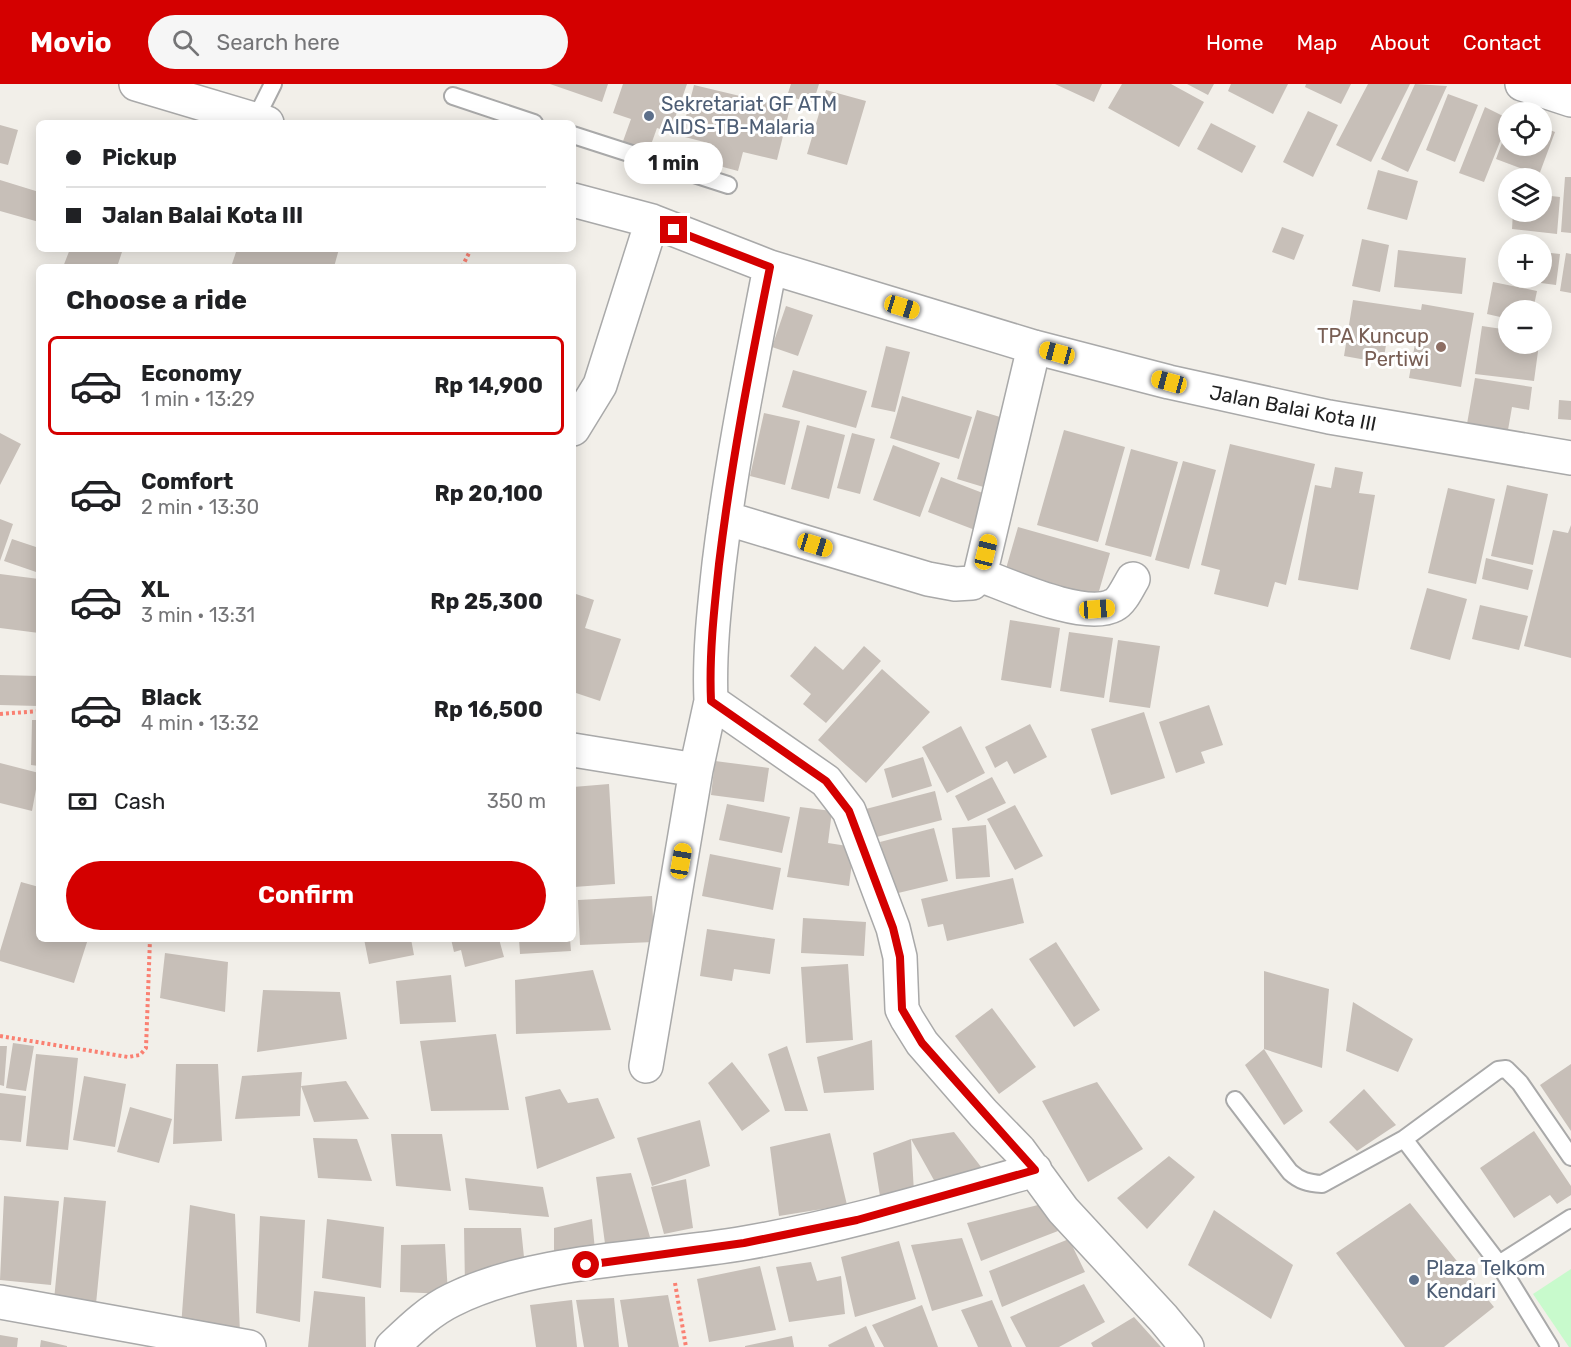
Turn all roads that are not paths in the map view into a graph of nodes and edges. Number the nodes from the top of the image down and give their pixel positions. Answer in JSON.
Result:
{"nodes":[{"id":1,"x":136,"y":84,"type":"edge"},
{"id":2,"x":273,"y":84,"type":"edge"},
{"id":3,"x":1522,"y":84,"type":"edge"},
{"id":4,"x":201,"y":93,"type":"edge"},
{"id":5,"x":453,"y":96,"type":"dead end"},
{"id":6,"x":1571,"y":100,"type":"edge"},
{"id":7,"x":259,"y":120,"type":"edge"},
{"id":8,"x":261,"y":120,"type":"edge"},
{"id":9,"x":525,"y":120,"type":"edge"},
{"id":10,"x":576,"y":136,"type":"edge"},
{"id":11,"x":728,"y":185,"type":"dead end"},
{"id":12,"x":576,"y":201,"type":"edge"},
{"id":13,"x":651,"y":221,"type":"junction"},
{"id":14,"x":770,"y":267,"type":"junction"},
{"id":15,"x":1034,"y":347,"type":"junction"},
{"id":16,"x":576,"y":424,"type":"edge"},
{"id":17,"x":1571,"y":458,"type":"edge"},
{"id":18,"x":725,"y":518,"type":"junction"},
{"id":19,"x":980,"y":575,"type":"junction"},
{"id":20,"x":1133,"y":579,"type":"dead end"},
{"id":21,"x":711,"y":701,"type":"junction"},
{"id":22,"x":576,"y":750,"type":"edge"},
{"id":23,"x":696,"y":770,"type":"junction"},
{"id":24,"x":646,"y":1066,"type":"dead end"},
{"id":25,"x":1235,"y":1100,"type":"dead end"},
{"id":26,"x":1404,"y":1139,"type":"junction"},
{"id":27,"x":1571,"y":1157,"type":"edge"},
{"id":28,"x":1035,"y":1170,"type":"junction"},
{"id":29,"x":1571,"y":1218,"type":"edge"},
{"id":30,"x":1499,"y":1264,"type":"junction"},
{"id":31,"x":0,"y":1302,"type":"edge"},
{"id":32,"x":141,"y":1337,"type":"edge"},
{"id":33,"x":249,"y":1347,"type":"edge"},
{"id":34,"x":392,"y":1347,"type":"edge"},
{"id":35,"x":1186,"y":1347,"type":"edge"},
{"id":36,"x":1550,"y":1347,"type":"edge"}],
"edges":[{"from":1,"to":4,"type":"street"},
{"from":2,"to":8,"type":"lane"},
{"from":3,"to":6,"type":"street"},
{"from":4,"to":7,"type":"street"},
{"from":5,"to":9,"type":"lane"},
{"from":10,"to":11,"type":"lane"},
{"from":12,"to":13,"type":"street","name":"Jalan Balai Kota III"},
{"from":13,"to":14,"type":"street","name":"Jalan Balai Kota III"},
{"from":13,"to":16,"type":"street"},
{"from":14,"to":15,"type":"street","name":"Jalan Balai Kota III"},
{"from":14,"to":18,"type":"street"},
{"from":15,"to":17,"type":"street","name":"Jalan Balai Kota III"},
{"from":15,"to":19,"type":"street"},
{"from":18,"to":19,"type":"street"},
{"from":18,"to":21,"type":"street"},
{"from":19,"to":20,"type":"street"},
{"from":21,"to":23,"type":"street"},
{"from":21,"to":28,"type":"street"},
{"from":22,"to":23,"type":"street"},
{"from":23,"to":24,"type":"street"},
{"from":25,"to":26,"type":"lane"},
{"from":26,"to":27,"type":"lane"},
{"from":26,"to":30,"type":"lane"},
{"from":28,"to":34,"type":"street"},
{"from":28,"to":35,"type":"street"},
{"from":29,"to":30,"type":"lane"},
{"from":30,"to":36,"type":"lane"},
{"from":31,"to":32,"type":"street"},
{"from":32,"to":33,"type":"street"}]}
